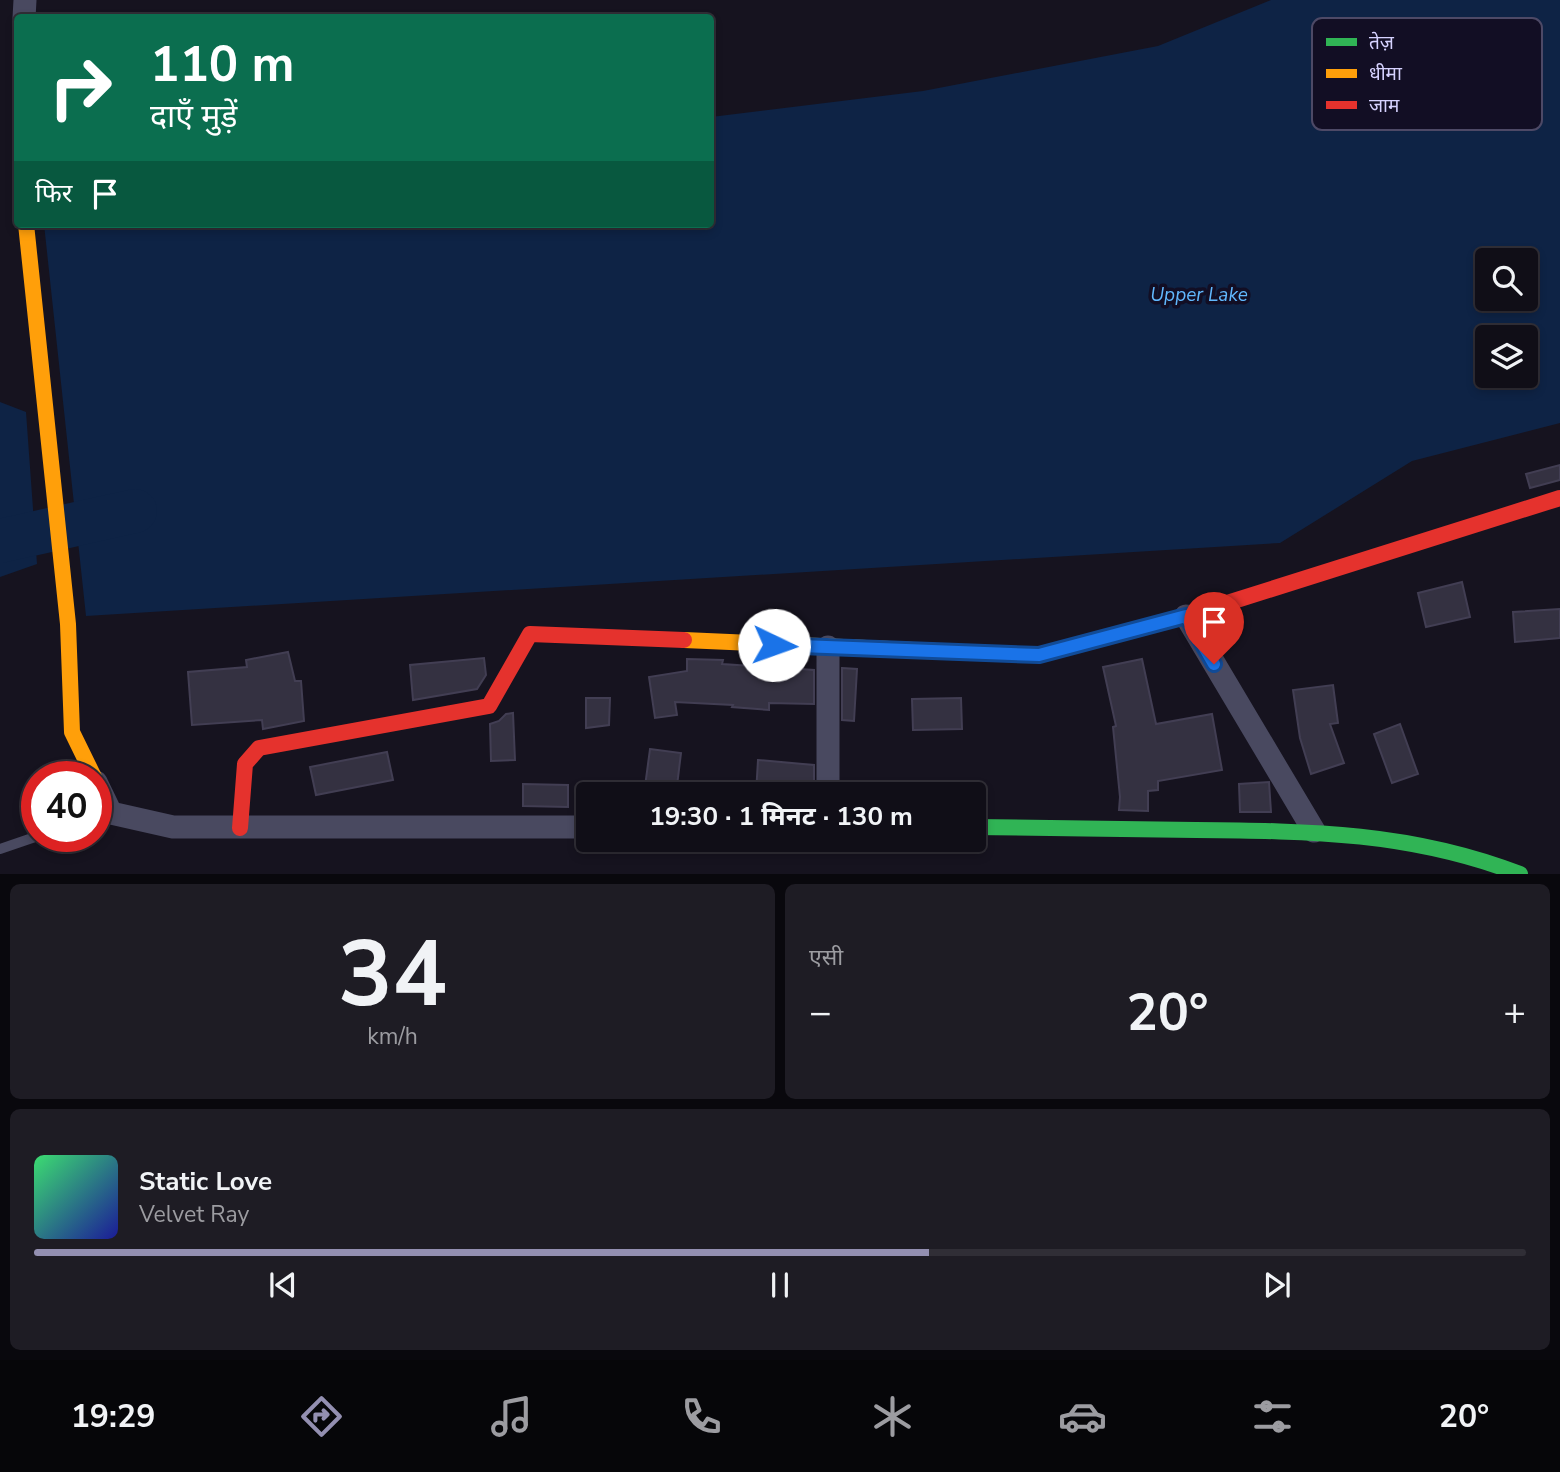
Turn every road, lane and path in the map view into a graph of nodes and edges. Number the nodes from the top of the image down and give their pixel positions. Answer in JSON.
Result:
{"nodes":[{"id":1,"x":26,"y":228,"type":"edge"},
{"id":2,"x":1560,"y":498,"type":"edge"},
{"id":3,"x":1186,"y":616,"type":"junction"},
{"id":4,"x":828,"y":647,"type":"junction"},
{"id":5,"x":86,"y":761,"type":"edge"},
{"id":6,"x":828,"y":782,"type":"edge"},
{"id":7,"x":112,"y":816,"type":"edge"},
{"id":8,"x":576,"y":827,"type":"edge"},
{"id":9,"x":986,"y":827,"type":"edge"},
{"id":10,"x":240,"y":828,"type":"junction"},
{"id":11,"x":1314,"y":831,"type":"junction"},
{"id":12,"x":21,"y":842,"type":"edge"},
{"id":13,"x":0,"y":849,"type":"edge"},
{"id":14,"x":1520,"y":873,"type":"edge"}],
"edges":[{"from":1,"to":5,"type":"street"},
{"from":2,"to":3,"type":"street"},
{"from":3,"to":4,"type":"street"},
{"from":3,"to":11,"type":"street"},
{"from":4,"to":6,"type":"street"},
{"from":4,"to":10,"type":"street"},
{"from":7,"to":10,"type":"street"},
{"from":8,"to":10,"type":"street"},
{"from":9,"to":11,"type":"street"},
{"from":11,"to":14,"type":"street"},
{"from":12,"to":13,"type":"lane"}]}
